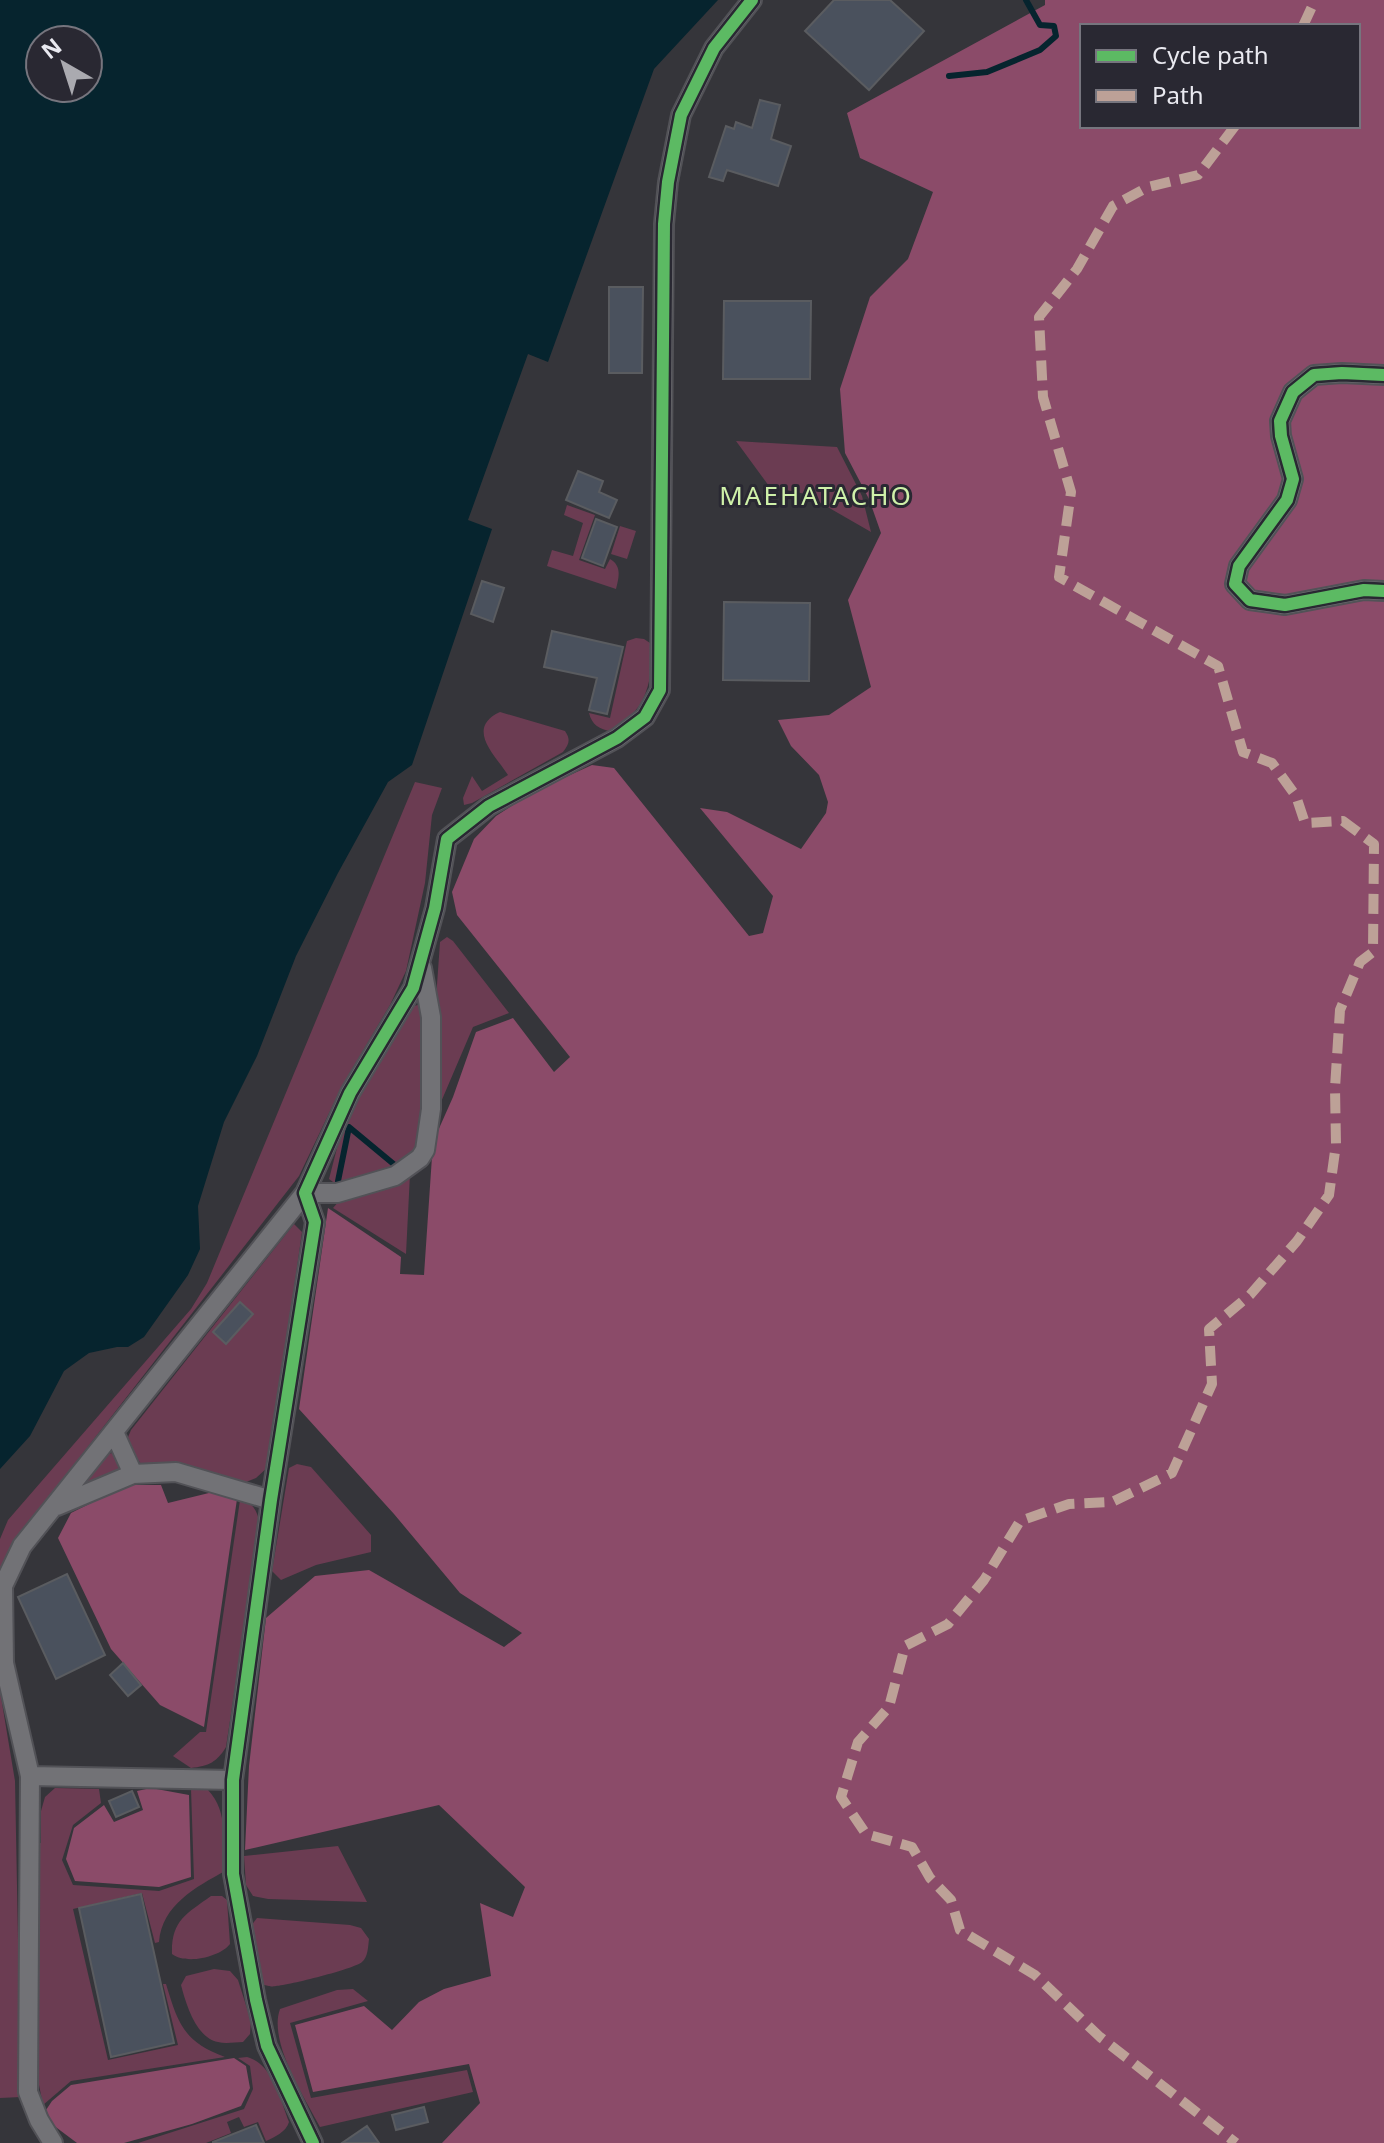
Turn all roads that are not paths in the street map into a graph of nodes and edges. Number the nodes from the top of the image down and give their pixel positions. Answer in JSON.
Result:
{"nodes":[{"id":1,"x":752,"y":0,"type":"edge"},
{"id":2,"x":1384,"y":375,"type":"edge"},
{"id":3,"x":1384,"y":591,"type":"edge"},
{"id":4,"x":421,"y":961,"type":"junction"},
{"id":5,"x":305,"y":1193,"type":"junction"},
{"id":6,"x":114,"y":1432,"type":"junction"},
{"id":7,"x":133,"y":1474,"type":"junction"},
{"id":8,"x":271,"y":1500,"type":"junction"},
{"id":9,"x":54,"y":1507,"type":"junction"},
{"id":10,"x":30,"y":1776,"type":"junction"},
{"id":11,"x":233,"y":1780,"type":"junction"},
{"id":12,"x":53,"y":2143,"type":"edge"},
{"id":13,"x":313,"y":2143,"type":"edge"}],
"edges":[{"from":1,"to":4,"type":"street"},
{"from":2,"to":3,"type":"street"},
{"from":4,"to":5,"type":"street"},
{"from":4,"to":5,"type":"street"},
{"from":5,"to":6,"type":"street"},
{"from":5,"to":8,"type":"street"},
{"from":6,"to":7,"type":"street"},
{"from":6,"to":9,"type":"street"},
{"from":7,"to":8,"type":"street"},
{"from":7,"to":9,"type":"street"},
{"from":8,"to":11,"type":"street"},
{"from":9,"to":10,"type":"street"},
{"from":10,"to":11,"type":"street"},
{"from":10,"to":12,"type":"street"},
{"from":11,"to":13,"type":"street"}]}
